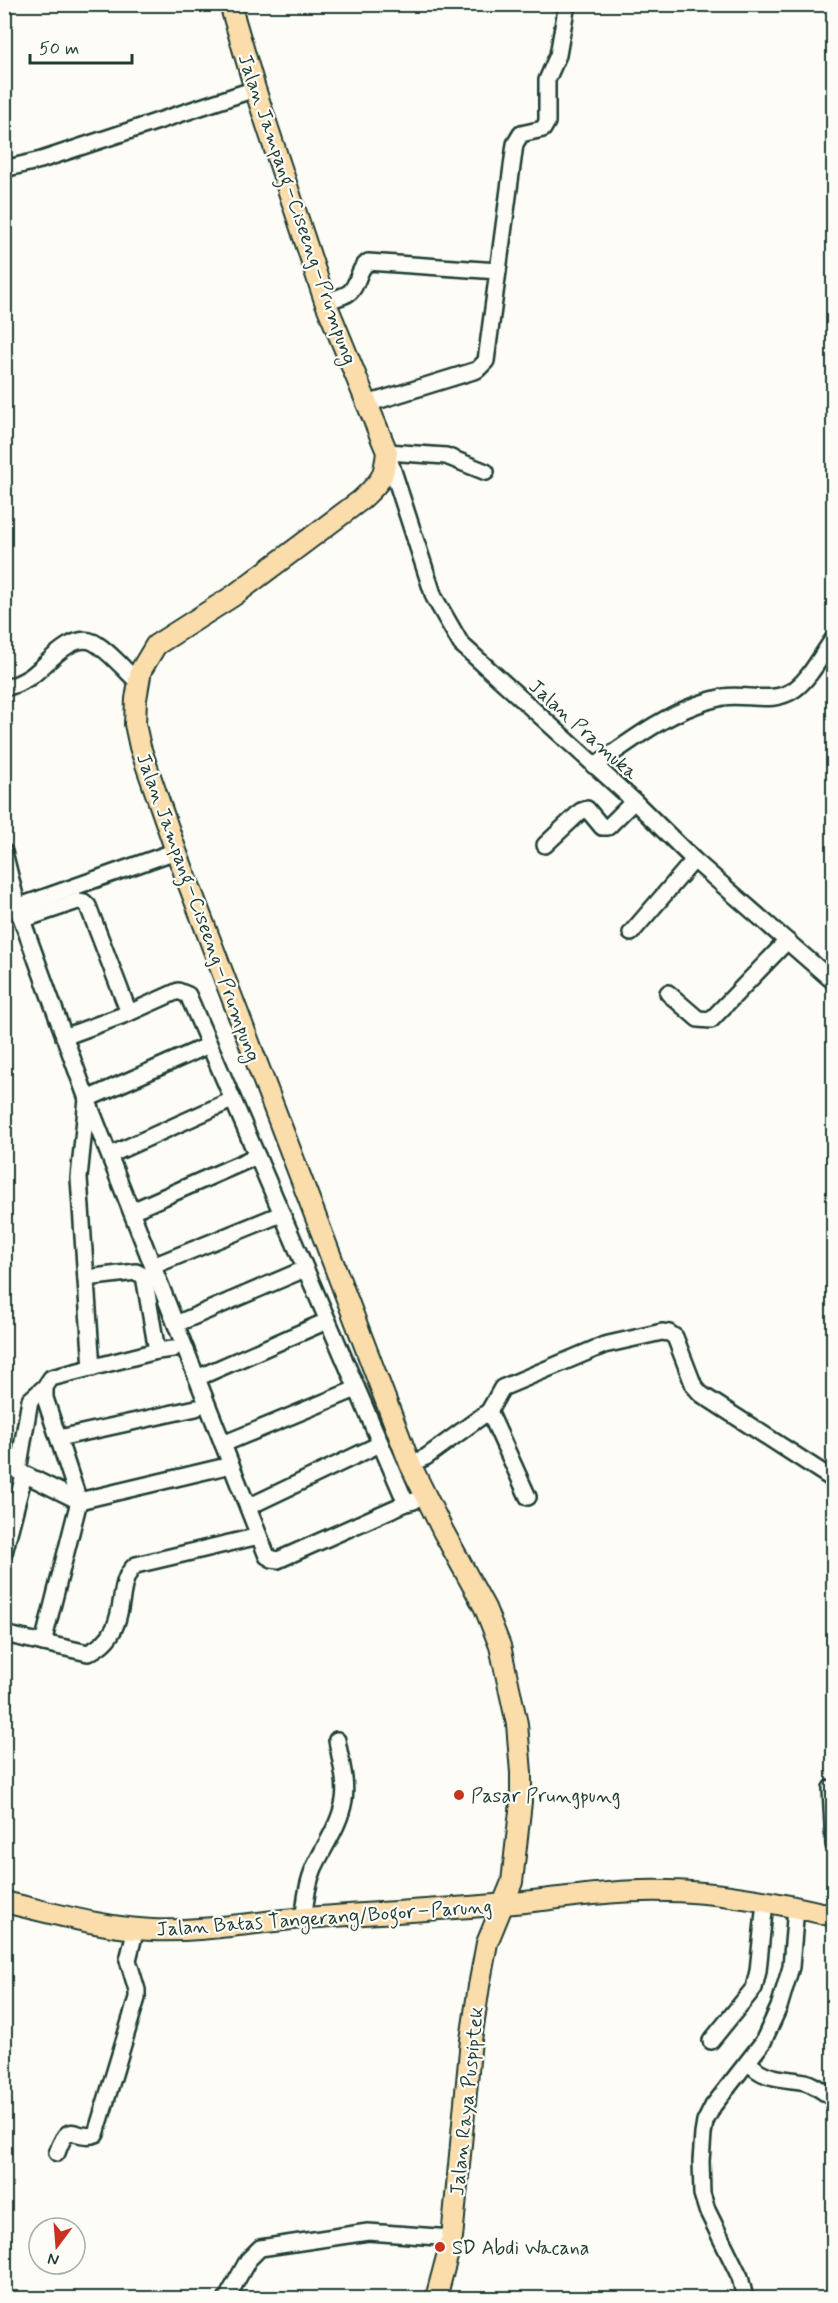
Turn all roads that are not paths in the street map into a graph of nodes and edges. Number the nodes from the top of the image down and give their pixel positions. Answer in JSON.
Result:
{"nodes":[{"id":1,"x":230,"y":4,"type":"edge"},
{"id":2,"x":567,"y":4,"type":"edge"},
{"id":3,"x":255,"y":89,"type":"junction"},
{"id":4,"x":4,"y":169,"type":"edge"},
{"id":5,"x":498,"y":272,"type":"junction"},
{"id":6,"x":325,"y":301,"type":"junction"},
{"id":7,"x":367,"y":404,"type":"junction"},
{"id":8,"x":387,"y":452,"type":"junction"},
{"id":9,"x":486,"y":472,"type":"dead end"},
{"id":10,"x":834,"y":638,"type":"edge"},
{"id":11,"x":138,"y":683,"type":"junction"},
{"id":12,"x":4,"y":688,"type":"edge"},
{"id":13,"x":594,"y":766,"type":"junction"},
{"id":14,"x":634,"y":801,"type":"junction"},
{"id":15,"x":545,"y":845,"type":"dead end"},
{"id":16,"x":176,"y":851,"type":"junction"},
{"id":17,"x":4,"y":852,"type":"edge"},
{"id":18,"x":694,"y":860,"type":"junction"},
{"id":19,"x":20,"y":914,"type":"junction"},
{"id":20,"x":632,"y":933,"type":"dead end"},
{"id":21,"x":787,"y":941,"type":"junction"},
{"id":22,"x":834,"y":982,"type":"edge"},
{"id":23,"x":668,"y":993,"type":"dead end"},
{"id":24,"x":129,"y":1013,"type":"junction"},
{"id":25,"x":64,"y":1037,"type":"junction"},
{"id":26,"x":209,"y":1045,"type":"junction"},
{"id":27,"x":87,"y":1099,"type":"junction"},
{"id":28,"x":232,"y":1100,"type":"junction"},
{"id":29,"x":110,"y":1155,"type":"junction"},
{"id":30,"x":256,"y":1156,"type":"junction"},
{"id":31,"x":132,"y":1211,"type":"junction"},
{"id":32,"x":281,"y":1214,"type":"junction"},
{"id":33,"x":153,"y":1266,"type":"junction"},
{"id":34,"x":305,"y":1269,"type":"junction"},
{"id":35,"x":86,"y":1278,"type":"junction"},
{"id":36,"x":327,"y":1321,"type":"junction"},
{"id":37,"x":176,"y":1324,"type":"junction"},
{"id":38,"x":173,"y":1349,"type":"dead end"},
{"id":39,"x":157,"y":1351,"type":"junction"},
{"id":40,"x":92,"y":1368,"type":"junction"},
{"id":41,"x":197,"y":1378,"type":"junction"},
{"id":42,"x":45,"y":1387,"type":"junction"},
{"id":43,"x":356,"y":1389,"type":"junction"},
{"id":44,"x":196,"y":1408,"type":"dead end"},
{"id":45,"x":489,"y":1411,"type":"junction"},
{"id":46,"x":58,"y":1438,"type":"junction"},
{"id":47,"x":223,"y":1444,"type":"junction"},
{"id":48,"x":380,"y":1444,"type":"junction"},
{"id":49,"x":410,"y":1464,"type":"junction"},
{"id":50,"x":231,"y":1465,"type":"junction"},
{"id":51,"x":15,"y":1472,"type":"edge"},
{"id":52,"x":834,"y":1480,"type":"edge"},
{"id":53,"x":425,"y":1497,"type":"junction"},
{"id":54,"x":528,"y":1497,"type":"dead end"},
{"id":55,"x":79,"y":1501,"type":"junction"},
{"id":56,"x":406,"y":1503,"type":"junction"},
{"id":57,"x":248,"y":1507,"type":"junction"},
{"id":58,"x":259,"y":1536,"type":"junction"},
{"id":59,"x":4,"y":1553,"type":"edge"},
{"id":60,"x":4,"y":1634,"type":"edge"},
{"id":61,"x":43,"y":1643,"type":"junction"},
{"id":62,"x":337,"y":1740,"type":"dead end"},
{"id":63,"x":831,"y":1788,"type":"dead end"},
{"id":64,"x":834,"y":1845,"type":"edge"},
{"id":65,"x":4,"y":1902,"type":"edge"},
{"id":66,"x":765,"y":1902,"type":"junction"},
{"id":67,"x":502,"y":1904,"type":"junction"},
{"id":68,"x":796,"y":1908,"type":"junction"},
{"id":69,"x":834,"y":1916,"type":"edge"},
{"id":70,"x":304,"y":1918,"type":"junction"},
{"id":71,"x":136,"y":1929,"type":"junction"},
{"id":72,"x":711,"y":2041,"type":"dead end"},
{"id":73,"x":749,"y":2062,"type":"junction"},
{"id":74,"x":834,"y":2099,"type":"edge"},
{"id":75,"x":57,"y":2153,"type":"dead end"},
{"id":76,"x":452,"y":2238,"type":"junction"},
{"id":77,"x":227,"y":2298,"type":"edge"},
{"id":78,"x":436,"y":2298,"type":"edge"},
{"id":79,"x":745,"y":2298,"type":"edge"}],
"edges":[{"from":1,"to":3,"type":"main road","name":"Jalan Jampang–Ciseeng–Prumpung"},
{"from":2,"to":5,"type":"street"},
{"from":3,"to":4,"type":"street"},
{"from":3,"to":6,"type":"main road","name":"Jalan Jampang–Ciseeng–Prumpung"},
{"from":5,"to":6,"type":"street"},
{"from":5,"to":7,"type":"street"},
{"from":6,"to":7,"type":"main road","name":"Jalan Jampang–Ciseeng–Prumpung"},
{"from":7,"to":8,"type":"main road","name":"Jalan Jampang–Ciseeng–Prumpung"},
{"from":8,"to":9,"type":"street"},
{"from":8,"to":11,"type":"main road","name":"Jalan Jampang–Ciseeng–Prumpung"},
{"from":8,"to":13,"type":"street","name":"Jalan Pramuka"},
{"from":10,"to":13,"type":"street"},
{"from":11,"to":12,"type":"street"},
{"from":11,"to":16,"type":"main road","name":"Jalan Jampang–Ciseeng–Prumpung"},
{"from":13,"to":14,"type":"street","name":"Jalan Pramuka"},
{"from":14,"to":15,"type":"street"},
{"from":14,"to":18,"type":"street","name":"Jalan Pramuka"},
{"from":16,"to":19,"type":"street"},
{"from":16,"to":49,"type":"main road","name":"Jalan Jampang–Ciseeng–Prumpung"},
{"from":17,"to":19,"type":"street"},
{"from":18,"to":20,"type":"street"},
{"from":18,"to":21,"type":"street","name":"Jalan Pramuka"},
{"from":19,"to":24,"type":"street"},
{"from":19,"to":25,"type":"street"},
{"from":21,"to":22,"type":"street","name":"Jalan Pramuka"},
{"from":21,"to":23,"type":"street"},
{"from":24,"to":25,"type":"street"},
{"from":24,"to":26,"type":"street"},
{"from":25,"to":27,"type":"street"},
{"from":26,"to":27,"type":"street"},
{"from":26,"to":28,"type":"street"},
{"from":27,"to":29,"type":"street"},
{"from":27,"to":35,"type":"street"},
{"from":28,"to":29,"type":"street"},
{"from":28,"to":30,"type":"street"},
{"from":29,"to":31,"type":"street"},
{"from":30,"to":31,"type":"street"},
{"from":30,"to":32,"type":"street"},
{"from":31,"to":33,"type":"street"},
{"from":32,"to":33,"type":"street"},
{"from":32,"to":34,"type":"street"},
{"from":33,"to":37,"type":"street"},
{"from":34,"to":36,"type":"street"},
{"from":34,"to":37,"type":"street"},
{"from":35,"to":39,"type":"street"},
{"from":35,"to":40,"type":"street"},
{"from":36,"to":41,"type":"street"},
{"from":36,"to":43,"type":"street"},
{"from":37,"to":41,"type":"street"},
{"from":38,"to":39,"type":"street"},
{"from":39,"to":40,"type":"street"},
{"from":40,"to":42,"type":"street"},
{"from":41,"to":47,"type":"street"},
{"from":42,"to":46,"type":"street"},
{"from":42,"to":51,"type":"street"},
{"from":43,"to":47,"type":"street"},
{"from":43,"to":48,"type":"street"},
{"from":44,"to":46,"type":"street"},
{"from":45,"to":49,"type":"street"},
{"from":45,"to":52,"type":"street"},
{"from":45,"to":54,"type":"street"},
{"from":46,"to":55,"type":"street"},
{"from":47,"to":50,"type":"street"},
{"from":48,"to":56,"type":"street"},
{"from":48,"to":57,"type":"street"},
{"from":49,"to":53,"type":"main road","name":"Jalan Jampang–Ciseeng–Prumpung"},
{"from":50,"to":55,"type":"street"},
{"from":50,"to":57,"type":"street"},
{"from":51,"to":55,"type":"street"},
{"from":51,"to":59,"type":"street"},
{"from":53,"to":56,"type":"street"},
{"from":53,"to":67,"type":"main road","name":"Jalan Jampang–Ciseeng–Prumpung"},
{"from":55,"to":61,"type":"street"},
{"from":56,"to":58,"type":"street"},
{"from":57,"to":58,"type":"street"},
{"from":58,"to":61,"type":"street"},
{"from":60,"to":61,"type":"street"},
{"from":62,"to":70,"type":"street"},
{"from":63,"to":64,"type":"street"},
{"from":65,"to":71,"type":"main road","name":"Jalan Batas Tangerang/Bogor–Parung"},
{"from":66,"to":67,"type":"main road","name":"Jalan Batas Tangerang/Bogor–Parung"},
{"from":66,"to":68,"type":"main road","name":"Jalan Batas Tangerang/Bogor–Parung"},
{"from":66,"to":72,"type":"street"},
{"from":67,"to":70,"type":"main road","name":"Jalan Batas Tangerang/Bogor–Parung"},
{"from":67,"to":76,"type":"main road","name":"Jalan Raya Puspiptek"},
{"from":68,"to":69,"type":"main road","name":"Jalan Batas Tangerang/Bogor–Parung"},
{"from":68,"to":73,"type":"street"},
{"from":70,"to":71,"type":"main road","name":"Jalan Batas Tangerang/Bogor–Parung"},
{"from":71,"to":75,"type":"street"},
{"from":73,"to":74,"type":"street"},
{"from":73,"to":79,"type":"street"},
{"from":76,"to":77,"type":"street"},
{"from":76,"to":78,"type":"main road","name":"Jalan Raya Puspiptek"}]}
